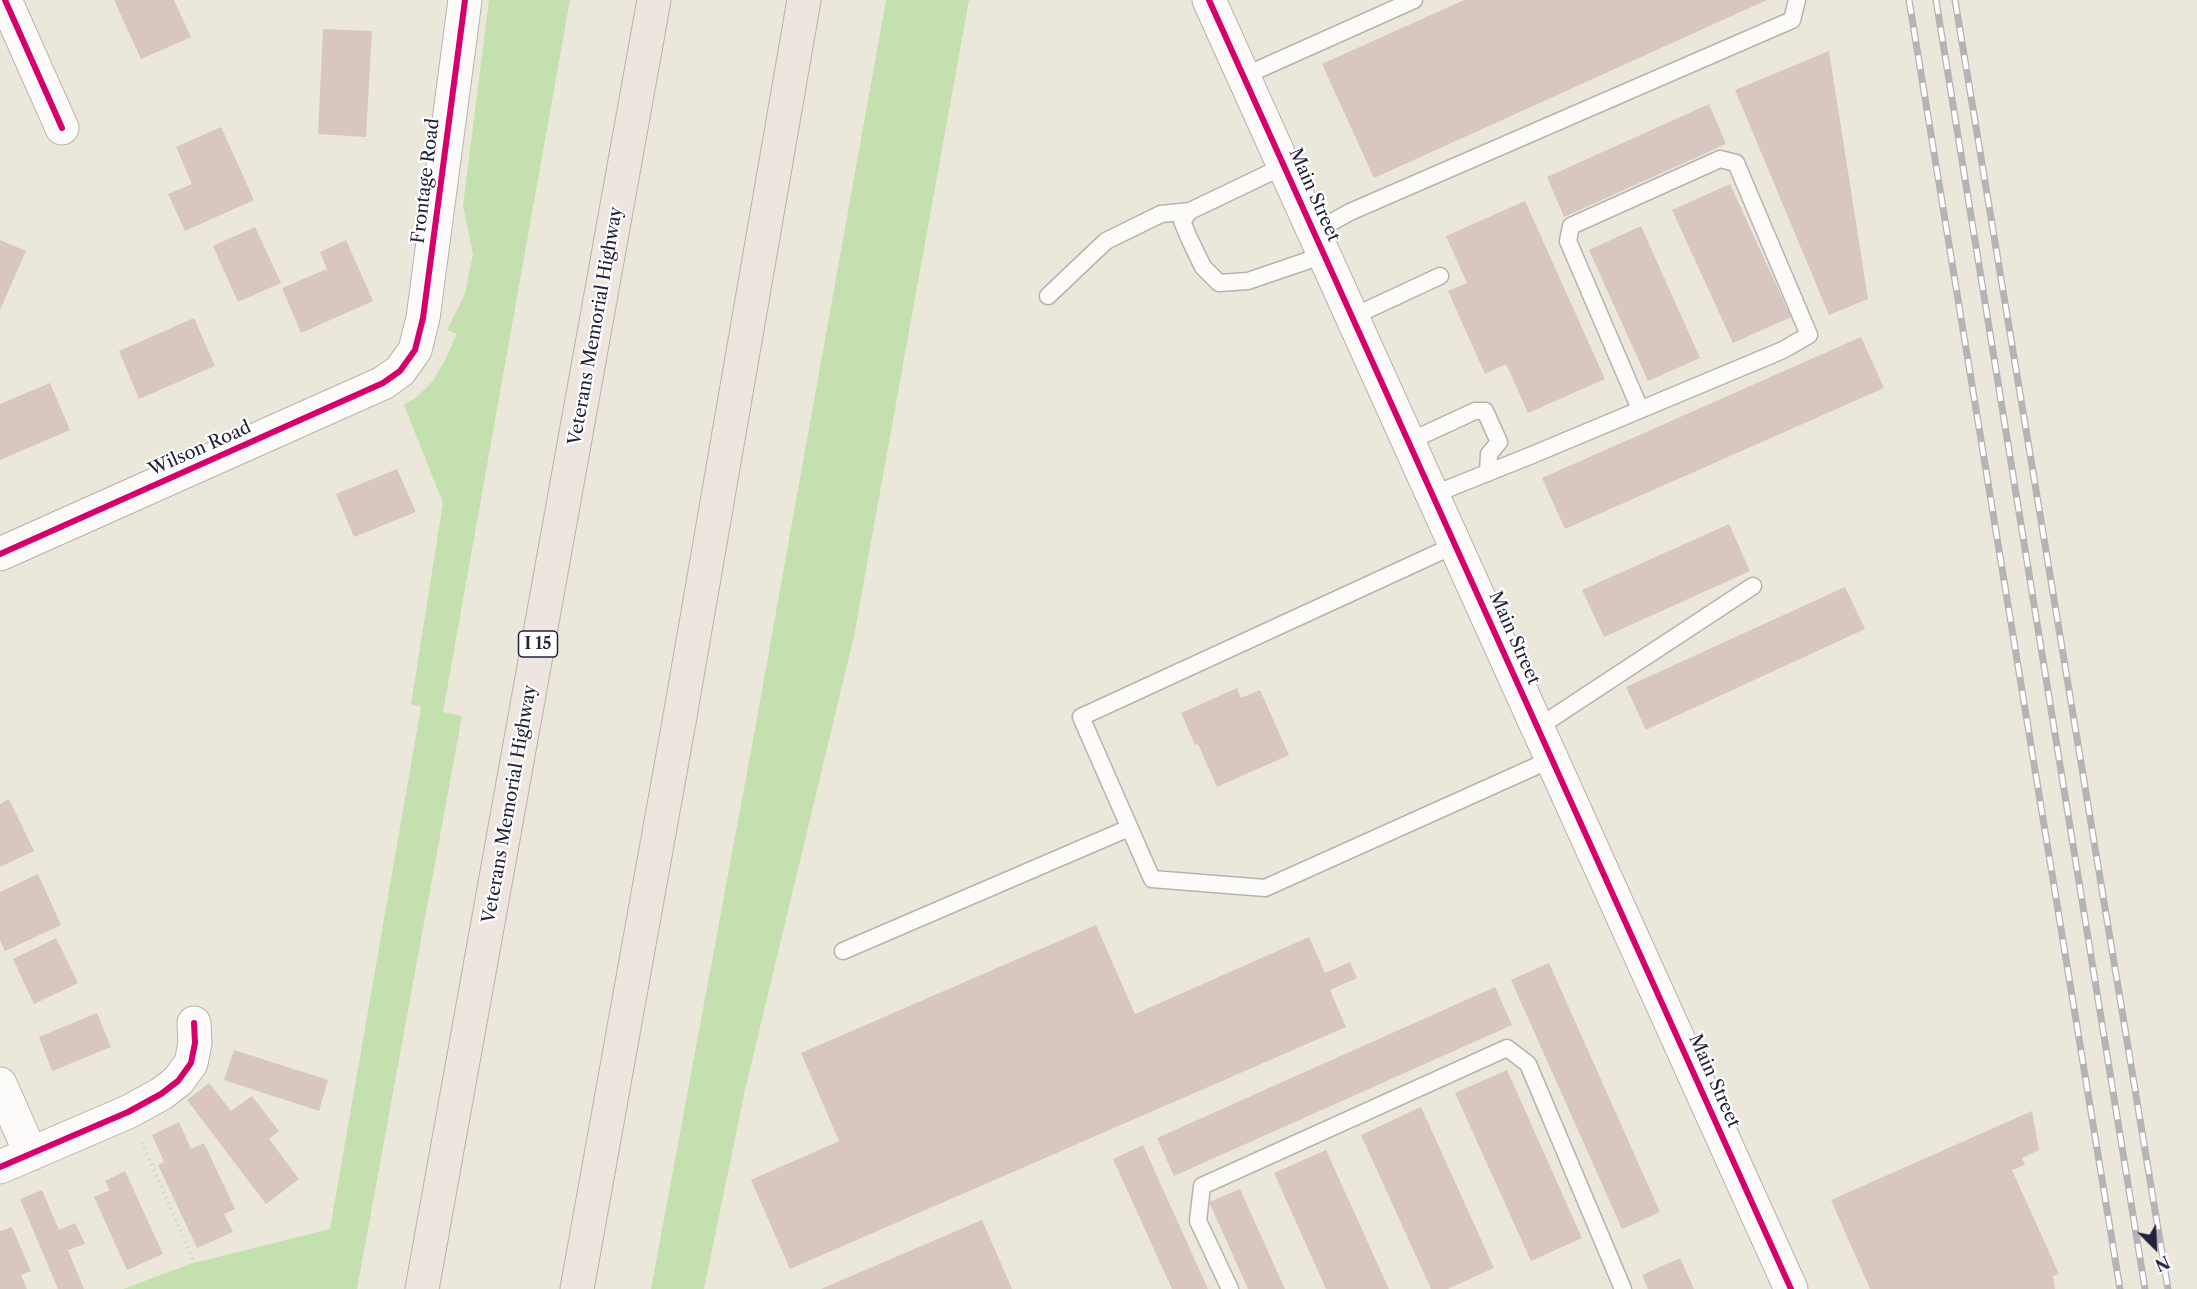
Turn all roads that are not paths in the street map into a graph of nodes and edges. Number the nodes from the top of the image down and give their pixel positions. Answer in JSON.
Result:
{"nodes":[{"id":1,"x":5,"y":0,"type":"edge"},
{"id":2,"x":465,"y":0,"type":"edge"},
{"id":3,"x":654,"y":0,"type":"edge"},
{"id":4,"x":804,"y":0,"type":"edge"},
{"id":5,"x":1209,"y":0,"type":"edge"},
{"id":6,"x":1414,"y":0,"type":"edge"},
{"id":7,"x":1797,"y":0,"type":"edge"},
{"id":8,"x":1244,"y":75,"type":"junction"},
{"id":9,"x":62,"y":128,"type":"dead end"},
{"id":10,"x":1284,"y":166,"type":"junction"},
{"id":11,"x":1190,"y":211,"type":"junction"},
{"id":12,"x":1319,"y":243,"type":"junction"},
{"id":13,"x":1440,"y":276,"type":"dead end"},
{"id":14,"x":1047,"y":296,"type":"dead end"},
{"id":15,"x":1352,"y":317,"type":"junction"},
{"id":16,"x":407,"y":363,"type":"joint"},
{"id":17,"x":1640,"y":409,"type":"junction"},
{"id":18,"x":1408,"y":441,"type":"junction"},
{"id":19,"x":1488,"y":473,"type":"junction"},
{"id":20,"x":1432,"y":495,"type":"junction"},
{"id":21,"x":1455,"y":545,"type":"junction"},
{"id":22,"x":0,"y":554,"type":"edge"},
{"id":23,"x":1753,"y":586,"type":"dead end"},
{"id":24,"x":1537,"y":728,"type":"junction"},
{"id":25,"x":1552,"y":759,"type":"junction"},
{"id":26,"x":1129,"y":828,"type":"junction"},
{"id":27,"x":843,"y":951,"type":"dead end"},
{"id":28,"x":194,"y":1023,"type":"dead end"},
{"id":29,"x":0,"y":1084,"type":"edge"},
{"id":30,"x":31,"y":1154,"type":"junction"},
{"id":31,"x":0,"y":1167,"type":"edge"},
{"id":32,"x":422,"y":1289,"type":"edge"},
{"id":33,"x":577,"y":1289,"type":"edge"},
{"id":34,"x":1230,"y":1289,"type":"edge"},
{"id":35,"x":1623,"y":1289,"type":"edge"},
{"id":36,"x":1791,"y":1289,"type":"edge"}],
"edges":[{"from":1,"to":9,"type":"street"},
{"from":2,"to":16,"type":"street","name":"Frontage Road"},
{"from":3,"to":32,"type":"highway","name":"Veterans Memorial Highway","number":"I 15"},
{"from":4,"to":33,"type":"highway"},
{"from":5,"to":8,"type":"street","name":"Main Street"},
{"from":6,"to":8,"type":"lane"},
{"from":7,"to":12,"type":"lane"},
{"from":8,"to":10,"type":"street","name":"Main Street"},
{"from":10,"to":11,"type":"lane"},
{"from":10,"to":12,"type":"street","name":"Main Street"},
{"from":11,"to":12,"type":"lane"},
{"from":11,"to":14,"type":"lane"},
{"from":12,"to":15,"type":"street","name":"Main Street"},
{"from":13,"to":15,"type":"lane"},
{"from":15,"to":18,"type":"street","name":"Main Street"},
{"from":16,"to":22,"type":"street","name":"Wilson Road"},
{"from":17,"to":17,"type":"lane"},
{"from":17,"to":19,"type":"lane"},
{"from":18,"to":19,"type":"lane"},
{"from":18,"to":20,"type":"street","name":"Main Street"},
{"from":19,"to":20,"type":"lane"},
{"from":20,"to":21,"type":"street","name":"Main Street"},
{"from":21,"to":24,"type":"street","name":"Main Street"},
{"from":21,"to":26,"type":"lane"},
{"from":23,"to":24,"type":"lane"},
{"from":24,"to":25,"type":"street","name":"Main Street"},
{"from":25,"to":26,"type":"lane"},
{"from":25,"to":36,"type":"street","name":"Main Street"},
{"from":26,"to":27,"type":"lane"},
{"from":28,"to":30,"type":"street"},
{"from":29,"to":30,"type":"street"},
{"from":30,"to":31,"type":"street"},
{"from":34,"to":35,"type":"lane"}]}
